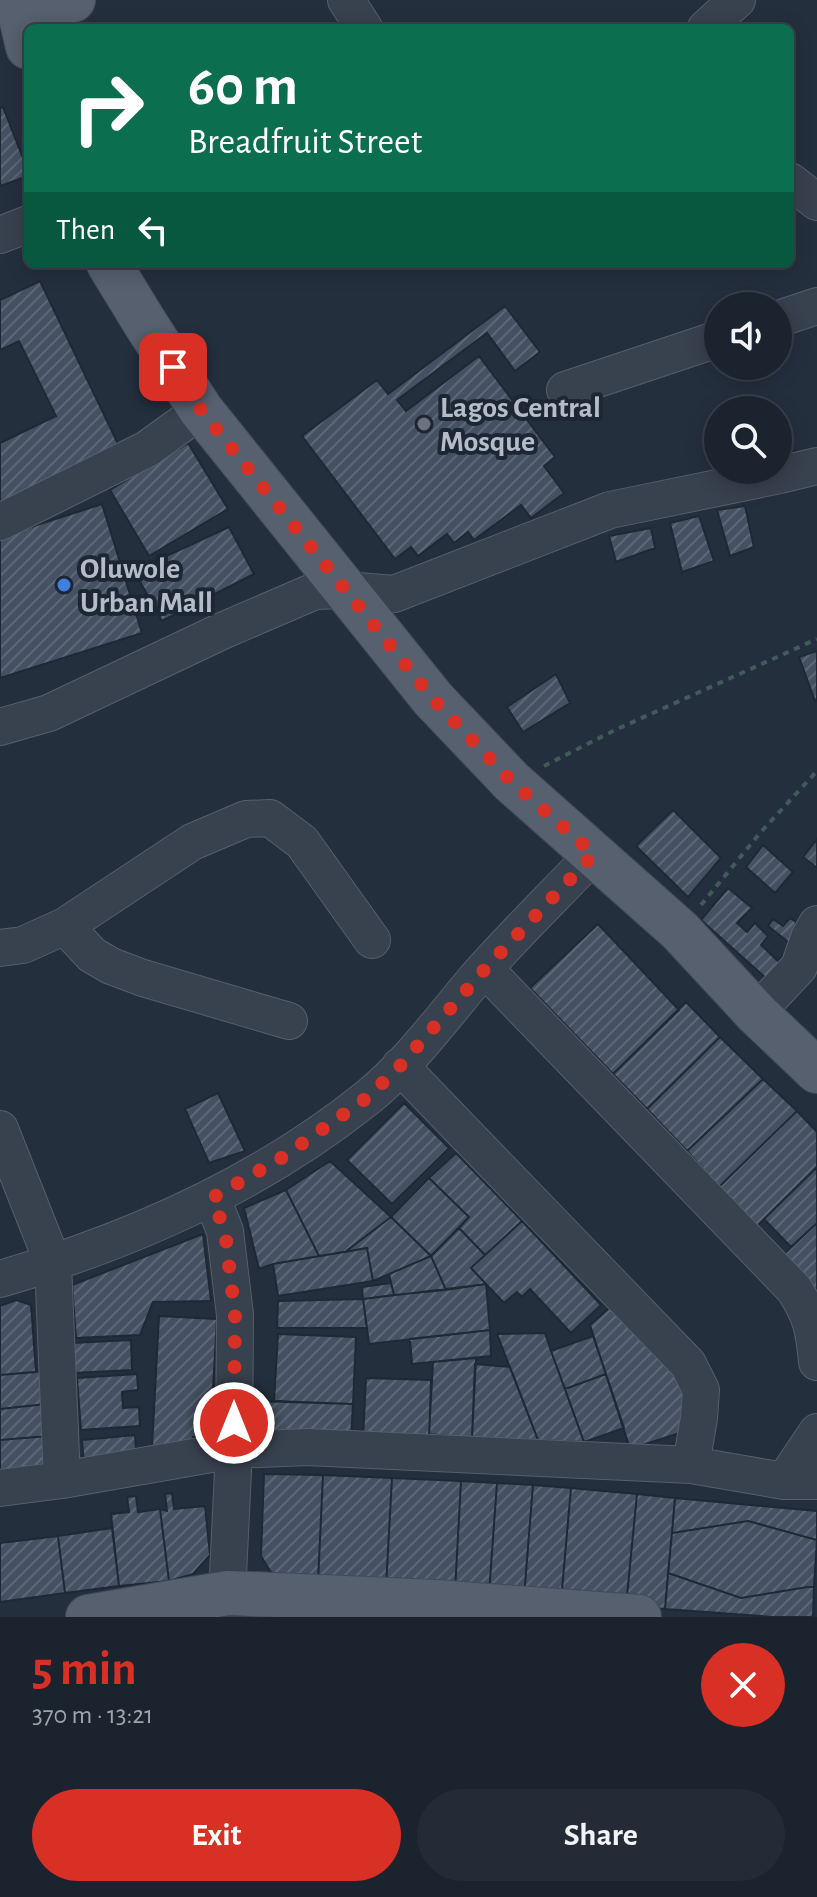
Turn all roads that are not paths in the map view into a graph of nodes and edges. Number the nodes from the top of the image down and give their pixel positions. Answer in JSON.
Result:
{"nodes":[{"id":1,"x":73,"y":0,"type":"edge"},
{"id":2,"x":346,"y":0,"type":"edge"},
{"id":3,"x":737,"y":0,"type":"edge"},
{"id":4,"x":22,"y":19,"type":"edge"},
{"id":5,"x":361,"y":24,"type":"edge"},
{"id":6,"x":710,"y":24,"type":"edge"},
{"id":7,"x":794,"y":184,"type":"edge"},
{"id":8,"x":817,"y":202,"type":"edge"},
{"id":9,"x":24,"y":226,"type":"edge"},
{"id":10,"x":0,"y":235,"type":"edge"},
{"id":11,"x":111,"y":268,"type":"edge"},
{"id":12,"x":817,"y":306,"type":"edge"},
{"id":13,"x":792,"y":314,"type":"edge"},
{"id":14,"x":704,"y":344,"type":"edge"},
{"id":15,"x":565,"y":390,"type":"dead end"},
{"id":16,"x":201,"y":410,"type":"junction"},
{"id":17,"x":817,"y":466,"type":"edge"},
{"id":18,"x":0,"y":522,"type":"edge"},
{"id":19,"x":345,"y":590,"type":"junction"},
{"id":20,"x":0,"y":727,"type":"edge"},
{"id":21,"x":594,"y":854,"type":"junction"},
{"id":22,"x":817,"y":924,"type":"edge"},
{"id":23,"x":65,"y":926,"type":"junction"},
{"id":24,"x":372,"y":940,"type":"dead end"},
{"id":25,"x":0,"y":948,"type":"edge"},
{"id":26,"x":485,"y":969,"type":"junction"},
{"id":27,"x":756,"y":1013,"type":"junction"},
{"id":28,"x":289,"y":1021,"type":"dead end"},
{"id":29,"x":400,"y":1066,"type":"junction"},
{"id":30,"x":817,"y":1071,"type":"edge"},
{"id":31,"x":0,"y":1129,"type":"edge"},
{"id":32,"x":212,"y":1198,"type":"junction"},
{"id":33,"x":53,"y":1263,"type":"junction"},
{"id":34,"x":0,"y":1279,"type":"edge"},
{"id":35,"x":817,"y":1362,"type":"edge"},
{"id":36,"x":817,"y":1432,"type":"edge"},
{"id":37,"x":234,"y":1450,"type":"junction"},
{"id":38,"x":691,"y":1465,"type":"junction"},
{"id":39,"x":62,"y":1480,"type":"junction"},
{"id":40,"x":801,"y":1481,"type":"edge"},
{"id":41,"x":0,"y":1488,"type":"edge"},
{"id":42,"x":227,"y":1605,"type":"edge"},
{"id":43,"x":88,"y":1617,"type":"edge"},
{"id":44,"x":639,"y":1617,"type":"edge"}],
"edges":[{"from":1,"to":4,"type":"main road"},
{"from":2,"to":5,"type":"street"},
{"from":3,"to":6,"type":"street"},
{"from":7,"to":8,"type":"street"},
{"from":9,"to":10,"type":"street"},
{"from":11,"to":16,"type":"main road"},
{"from":12,"to":13,"type":"street"},
{"from":14,"to":15,"type":"street"},
{"from":16,"to":18,"type":"street"},
{"from":16,"to":19,"type":"main road"},
{"from":17,"to":19,"type":"street"},
{"from":19,"to":20,"type":"street"},
{"from":19,"to":21,"type":"main road"},
{"from":21,"to":26,"type":"street"},
{"from":21,"to":27,"type":"main road"},
{"from":22,"to":27,"type":"street"},
{"from":23,"to":24,"type":"street"},
{"from":23,"to":25,"type":"street"},
{"from":23,"to":28,"type":"street"},
{"from":26,"to":29,"type":"street"},
{"from":26,"to":35,"type":"street"},
{"from":27,"to":30,"type":"main road"},
{"from":29,"to":32,"type":"street"},
{"from":29,"to":38,"type":"street"},
{"from":31,"to":33,"type":"street"},
{"from":32,"to":33,"type":"street"},
{"from":32,"to":37,"type":"street"},
{"from":33,"to":34,"type":"street"},
{"from":33,"to":39,"type":"street"},
{"from":36,"to":40,"type":"street"},
{"from":37,"to":38,"type":"street"},
{"from":37,"to":39,"type":"street"},
{"from":37,"to":42,"type":"street"},
{"from":38,"to":40,"type":"street"},
{"from":39,"to":41,"type":"street"},
{"from":42,"to":43,"type":"main road"},
{"from":42,"to":44,"type":"main road"}]}
